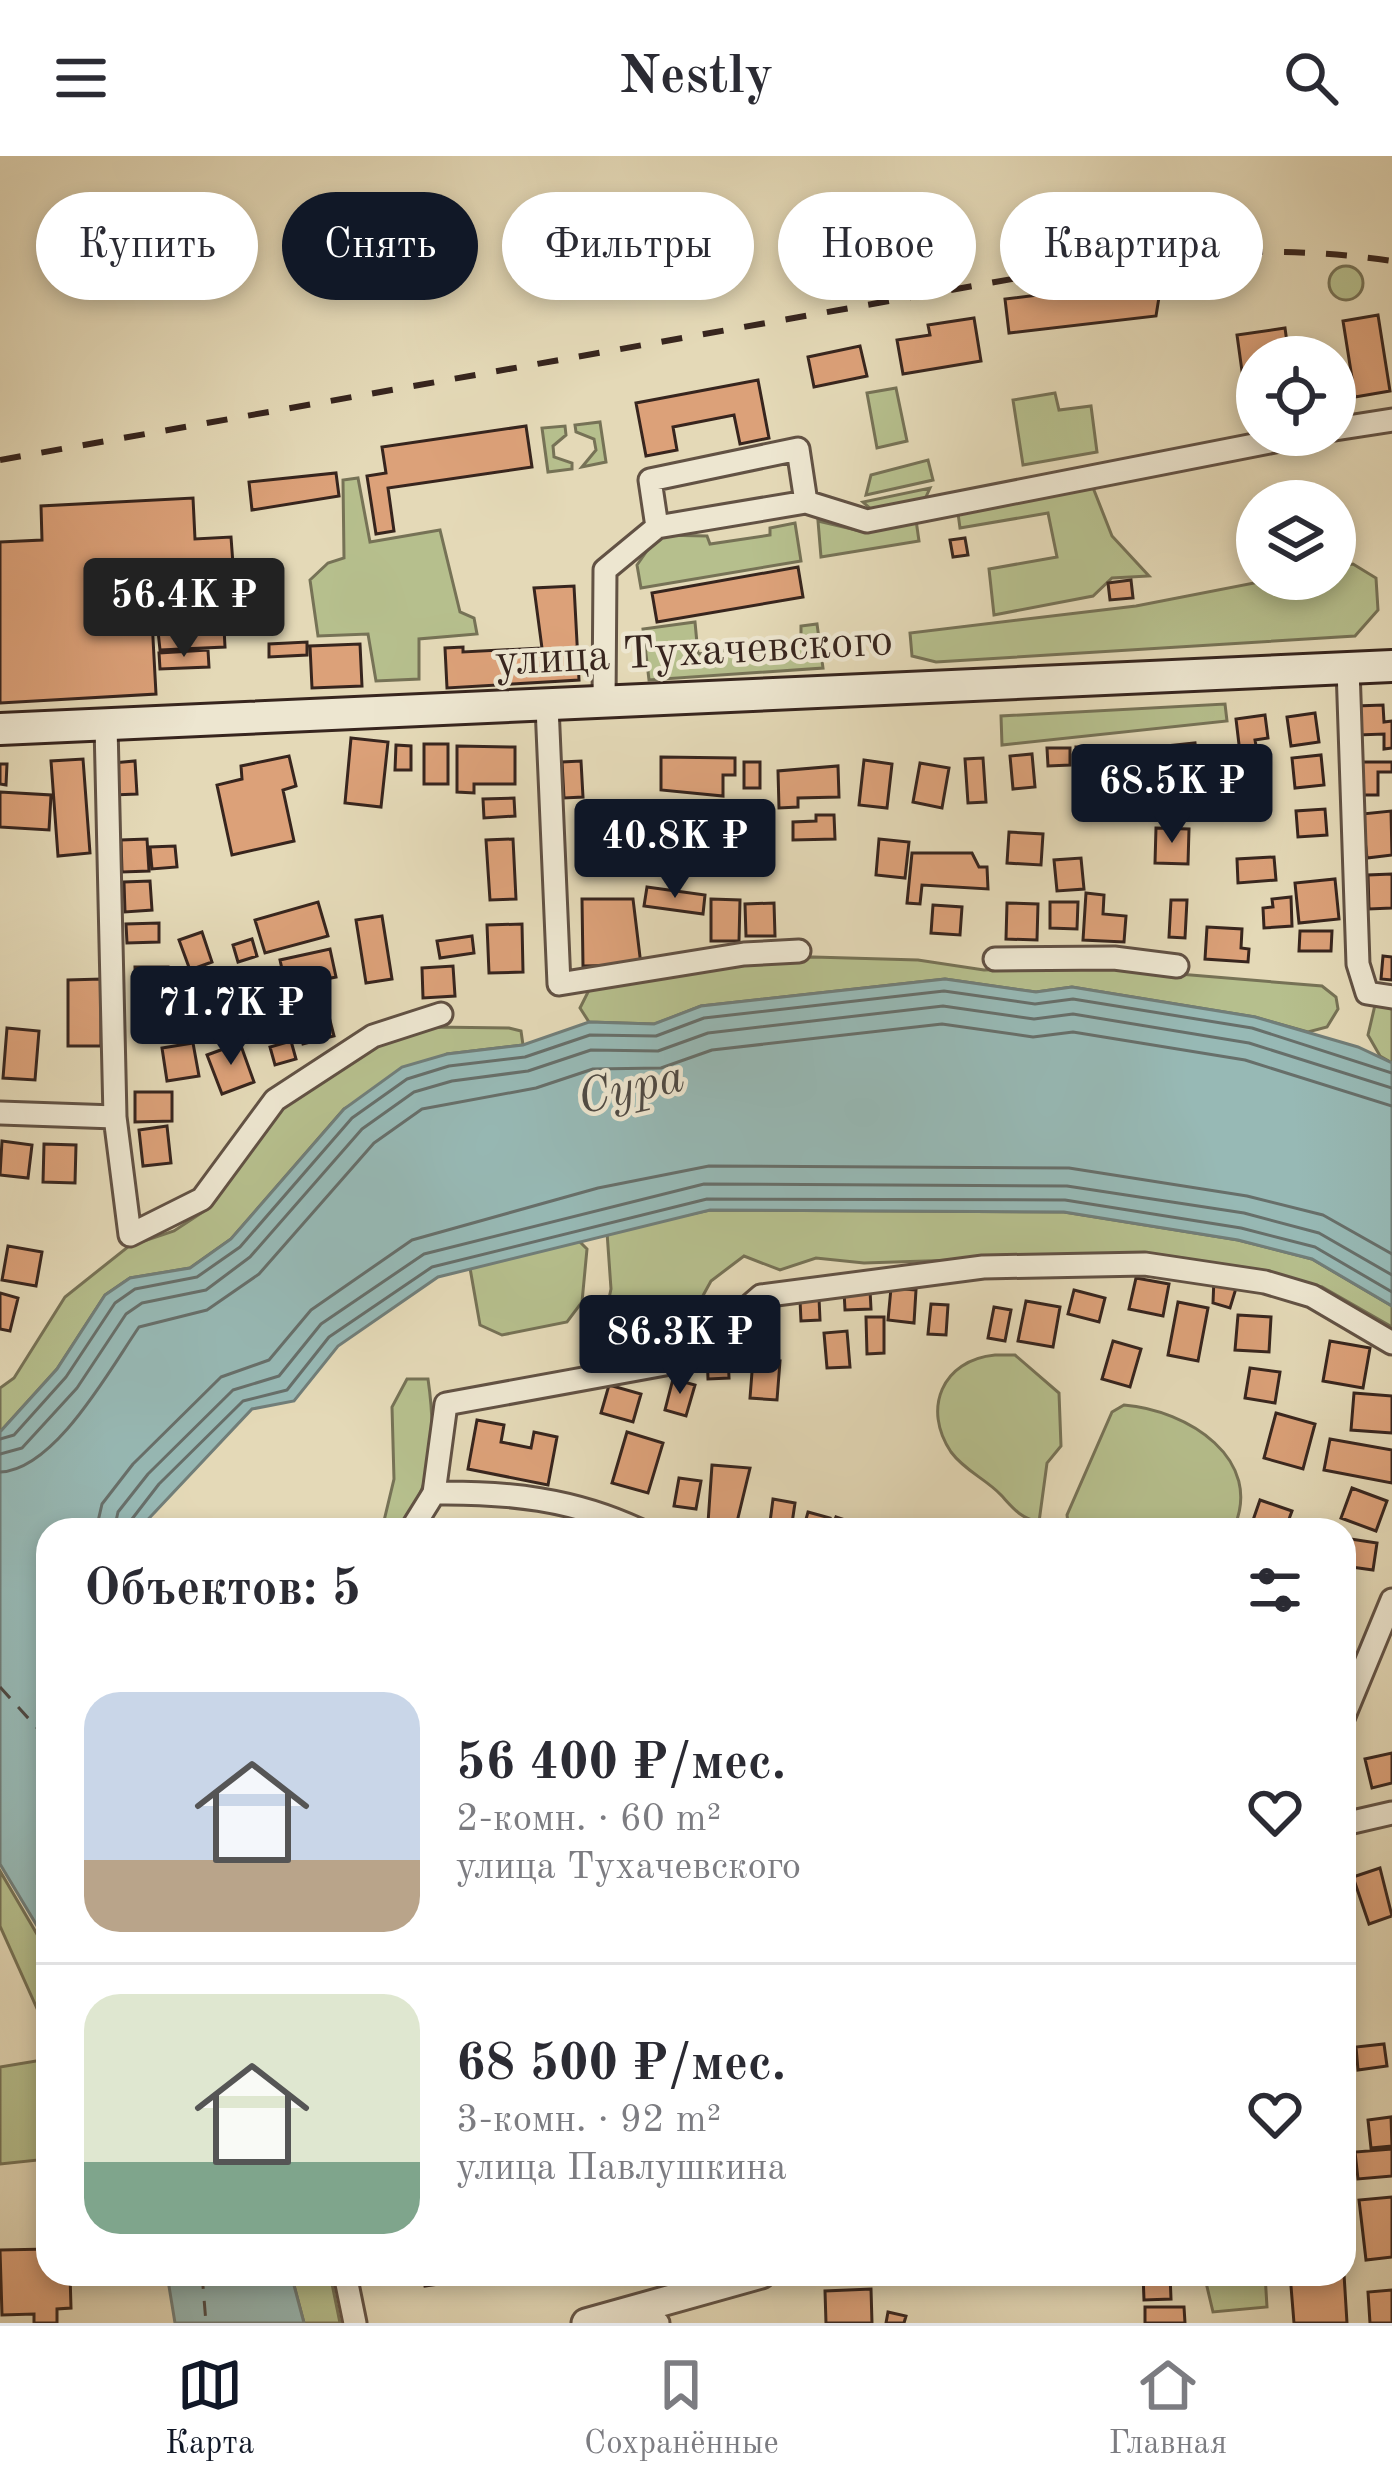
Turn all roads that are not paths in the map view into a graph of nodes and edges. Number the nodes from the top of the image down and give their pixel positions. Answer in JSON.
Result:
{"nodes":[{"id":1,"x":1392,"y":420,"type":"edge"},
{"id":2,"x":1356,"y":426,"type":"edge"},
{"id":3,"x":1236,"y":448,"type":"edge"},
{"id":4,"x":806,"y":502,"type":"junction"},
{"id":5,"x":656,"y":527,"type":"junction"},
{"id":6,"x":1392,"y":666,"type":"edge"},
{"id":7,"x":1348,"y":668,"type":"junction"},
{"id":8,"x":604,"y":703,"type":"junction"},
{"id":9,"x":548,"y":706,"type":"junction"},
{"id":10,"x":106,"y":725,"type":"junction"},
{"id":11,"x":0,"y":729,"type":"edge"},
{"id":12,"x":800,"y":951,"type":"dead end"},
{"id":13,"x":995,"y":959,"type":"dead end"},
{"id":14,"x":1177,"y":966,"type":"dead end"},
{"id":15,"x":1392,"y":997,"type":"edge"},
{"id":16,"x":441,"y":1014,"type":"dead end"},
{"id":17,"x":0,"y":1114,"type":"edge"},
{"id":18,"x":115,"y":1117,"type":"junction"},
{"id":19,"x":1392,"y":1343,"type":"edge"},
{"id":20,"x":434,"y":1493,"type":"junction"},
{"id":21,"x":418,"y":1518,"type":"edge"},
{"id":22,"x":613,"y":1518,"type":"edge"},
{"id":23,"x":1392,"y":1600,"type":"edge"},
{"id":24,"x":1356,"y":1687,"type":"edge"},
{"id":25,"x":1392,"y":1813,"type":"edge"},
{"id":26,"x":1356,"y":1822,"type":"edge"},
{"id":27,"x":348,"y":2286,"type":"edge"},
{"id":28,"x":718,"y":2286,"type":"edge"},
{"id":29,"x":598,"y":2320,"type":"edge"},
{"id":30,"x":356,"y":2323,"type":"edge"},
{"id":31,"x":658,"y":2323,"type":"edge"}],
"edges":[{"from":1,"to":2,"type":"street"},
{"from":3,"to":4,"type":"street"},
{"from":4,"to":5,"type":"street"},
{"from":4,"to":5,"type":"street"},
{"from":5,"to":8,"type":"street"},
{"from":6,"to":7,"type":"main road","name":"улица Тухачевского"},
{"from":7,"to":8,"type":"main road","name":"улица Тухачевского"},
{"from":7,"to":15,"type":"street"},
{"from":8,"to":9,"type":"main road","name":"улица Тухачевского"},
{"from":9,"to":10,"type":"main road","name":"улица Тухачевского"},
{"from":9,"to":12,"type":"street"},
{"from":10,"to":11,"type":"main road","name":"улица Тухачевского"},
{"from":10,"to":18,"type":"street"},
{"from":13,"to":14,"type":"street"},
{"from":16,"to":18,"type":"street"},
{"from":17,"to":18,"type":"street"},
{"from":19,"to":20,"type":"street"},
{"from":20,"to":21,"type":"street"},
{"from":20,"to":22,"type":"street"},
{"from":23,"to":24,"type":"street"},
{"from":25,"to":26,"type":"street"},
{"from":27,"to":30,"type":"street"},
{"from":28,"to":29,"type":"street"},
{"from":29,"to":31,"type":"street"}]}
